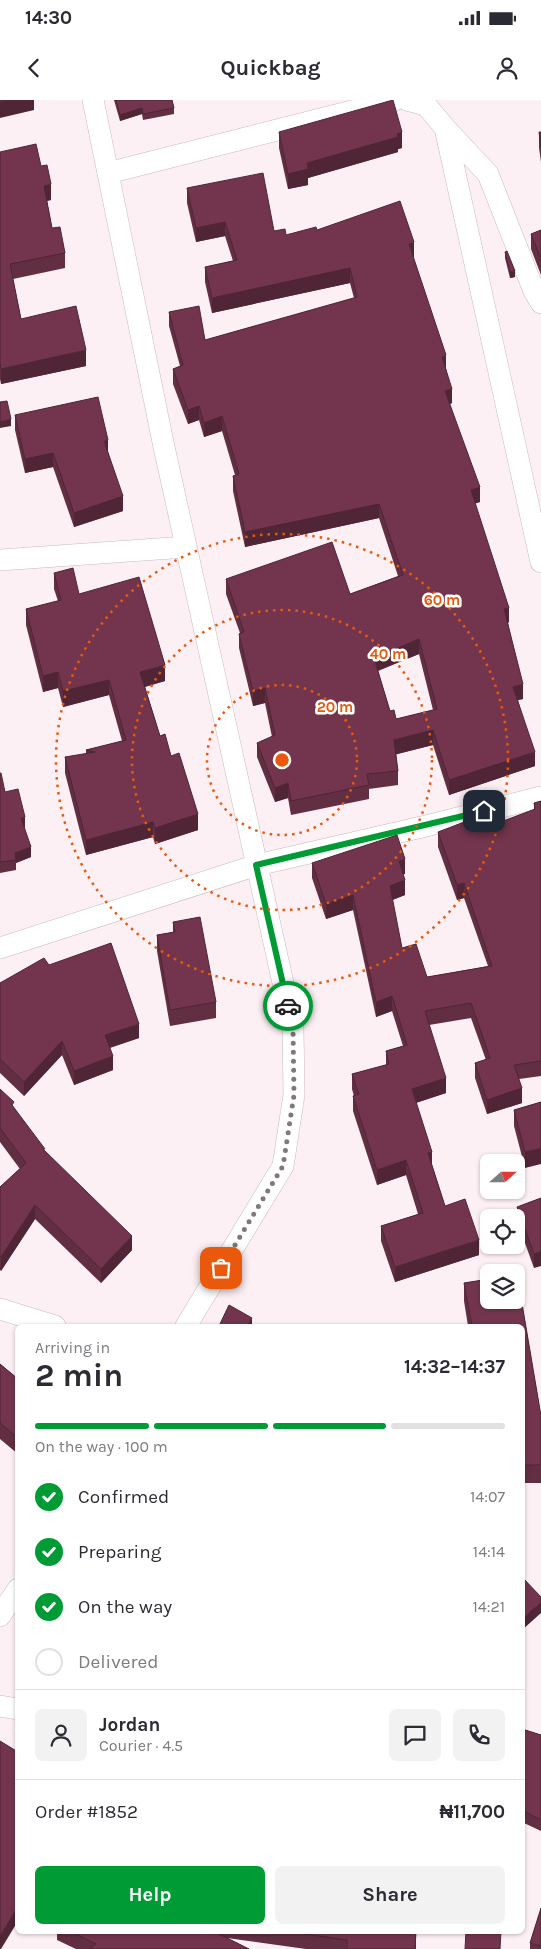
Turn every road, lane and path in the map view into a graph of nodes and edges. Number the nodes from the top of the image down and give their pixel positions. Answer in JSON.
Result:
{"nodes":[{"id":1,"x":93,"y":100,"type":"edge"},
{"id":2,"x":395,"y":100,"type":"edge"},
{"id":3,"x":421,"y":102,"type":"edge"},
{"id":4,"x":445,"y":128,"type":"junction"},
{"id":5,"x":108,"y":173,"type":"junction"},
{"id":6,"x":541,"y":303,"type":"edge"},
{"id":7,"x":186,"y":547,"type":"junction"},
{"id":8,"x":0,"y":560,"type":"edge"},
{"id":9,"x":541,"y":562,"type":"edge"},
{"id":10,"x":541,"y":797,"type":"edge"},
{"id":11,"x":256,"y":865,"type":"junction"},
{"id":12,"x":0,"y":948,"type":"edge"},
{"id":13,"x":0,"y":1309,"type":"edge"},
{"id":14,"x":49,"y":1324,"type":"edge"},
{"id":15,"x":187,"y":1324,"type":"edge"},
{"id":16,"x":15,"y":1594,"type":"edge"},
{"id":17,"x":0,"y":1616,"type":"edge"},
{"id":18,"x":0,"y":1706,"type":"edge"},
{"id":19,"x":15,"y":1709,"type":"edge"}],
"edges":[{"from":1,"to":5,"type":"street"},
{"from":2,"to":5,"type":"street"},
{"from":3,"to":4,"type":"street"},
{"from":4,"to":6,"type":"street"},
{"from":4,"to":9,"type":"street"},
{"from":5,"to":7,"type":"street"},
{"from":7,"to":8,"type":"street"},
{"from":7,"to":11,"type":"street"},
{"from":10,"to":11,"type":"street"},
{"from":11,"to":12,"type":"street"},
{"from":11,"to":15,"type":"street"},
{"from":13,"to":14,"type":"street"},
{"from":16,"to":17,"type":"street"},
{"from":18,"to":19,"type":"street"}]}
